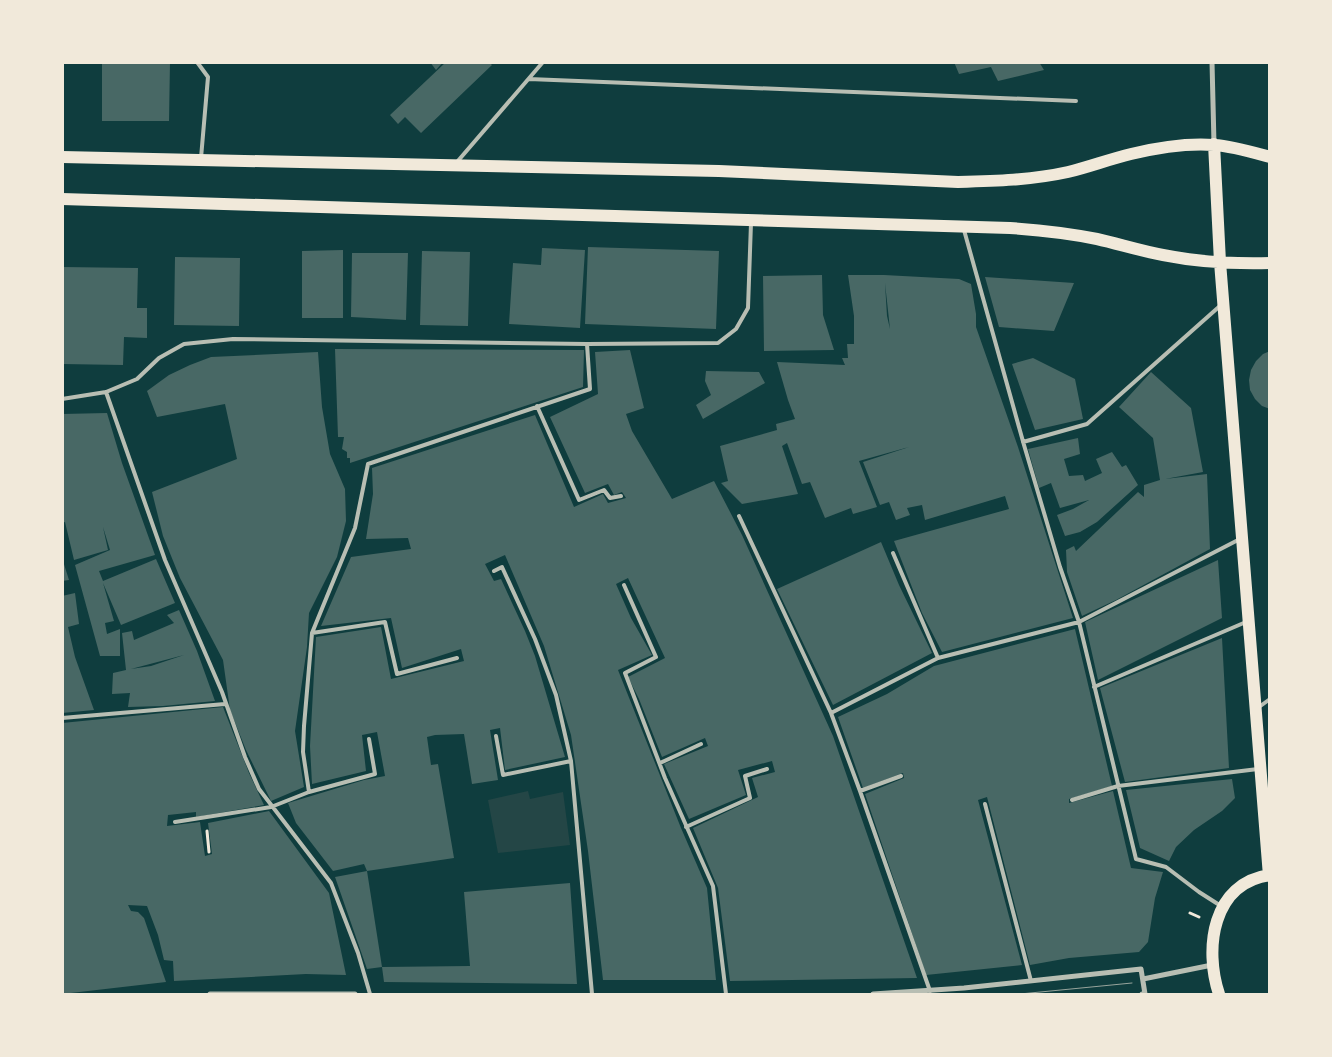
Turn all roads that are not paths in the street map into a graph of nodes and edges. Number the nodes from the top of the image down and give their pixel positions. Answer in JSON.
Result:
{"nodes":[{"id":1,"x":197,"y":62,"type":"edge"},
{"id":2,"x":543,"y":62,"type":"edge"},
{"id":3,"x":1212,"y":62,"type":"edge"},
{"id":4,"x":529,"y":79,"type":"junction"},
{"id":5,"x":1076,"y":101,"type":"dead end"},
{"id":6,"x":1214,"y":144,"type":"junction"},
{"id":7,"x":62,"y":157,"type":"edge"},
{"id":8,"x":1270,"y":157,"type":"edge"},
{"id":9,"x":200,"y":160,"type":"junction"},
{"id":10,"x":454,"y":166,"type":"junction"},
{"id":11,"x":62,"y":199,"type":"edge"},
{"id":12,"x":751,"y":220,"type":"junction"},
{"id":13,"x":963,"y":226,"type":"junction"},
{"id":14,"x":1220,"y":262,"type":"junction"},
{"id":15,"x":1270,"y":263,"type":"edge"},
{"id":16,"x":1224,"y":302,"type":"junction"},
{"id":17,"x":587,"y":344,"type":"junction"},
{"id":18,"x":106,"y":392,"type":"junction"},
{"id":19,"x":62,"y":399,"type":"edge"},
{"id":20,"x":537,"y":406,"type":"junction"},
{"id":21,"x":1023,"y":442,"type":"junction"},
{"id":22,"x":621,"y":496,"type":"dead end"},
{"id":23,"x":739,"y":516,"type":"dead end"},
{"id":24,"x":1242,"y":538,"type":"junction"},
{"id":25,"x":893,"y":553,"type":"dead end"},
{"id":26,"x":494,"y":571,"type":"dead end"},
{"id":27,"x":624,"y":585,"type":"dead end"},
{"id":28,"x":1248,"y":621,"type":"junction"},
{"id":29,"x":1079,"y":622,"type":"junction"},
{"id":30,"x":312,"y":633,"type":"junction"},
{"id":31,"x":457,"y":658,"type":"dead end"},
{"id":32,"x":938,"y":658,"type":"junction"},
{"id":33,"x":1094,"y":687,"type":"junction"},
{"id":34,"x":1270,"y":699,"type":"edge"},
{"id":35,"x":225,"y":704,"type":"junction"},
{"id":36,"x":1256,"y":710,"type":"junction"},
{"id":37,"x":831,"y":713,"type":"junction"},
{"id":38,"x":62,"y":718,"type":"edge"},
{"id":39,"x":496,"y":736,"type":"dead end"},
{"id":40,"x":369,"y":739,"type":"dead end"},
{"id":41,"x":701,"y":744,"type":"dead end"},
{"id":42,"x":571,"y":761,"type":"junction"},
{"id":43,"x":660,"y":763,"type":"junction"},
{"id":44,"x":767,"y":769,"type":"dead end"},
{"id":45,"x":1260,"y":769,"type":"junction"},
{"id":46,"x":901,"y":776,"type":"dead end"},
{"id":47,"x":1118,"y":786,"type":"junction"},
{"id":48,"x":309,"y":792,"type":"junction"},
{"id":49,"x":860,"y":792,"type":"junction"},
{"id":50,"x":1072,"y":800,"type":"dead end"},
{"id":51,"x":985,"y":804,"type":"dead end"},
{"id":52,"x":271,"y":807,"type":"junction"},
{"id":53,"x":175,"y":822,"type":"dead end"},
{"id":54,"x":686,"y":828,"type":"junction"},
{"id":55,"x":1269,"y":876,"type":"edge"},
{"id":56,"x":1223,"y":907,"type":"junction"},
{"id":57,"x":1212,"y":966,"type":"junction"},
{"id":58,"x":1143,"y":979,"type":"junction"},
{"id":59,"x":1031,"y":981,"type":"junction"},
{"id":60,"x":930,"y":991,"type":"junction"},
{"id":61,"x":210,"y":994,"type":"edge"},
{"id":62,"x":355,"y":994,"type":"edge"},
{"id":63,"x":370,"y":994,"type":"edge"},
{"id":64,"x":592,"y":994,"type":"edge"},
{"id":65,"x":726,"y":994,"type":"edge"},
{"id":66,"x":873,"y":994,"type":"edge"},
{"id":67,"x":1142,"y":994,"type":"edge"},
{"id":68,"x":1219,"y":994,"type":"edge"}],
"edges":[{"from":1,"to":9,"type":"lane"},
{"from":2,"to":4,"type":"lane"},
{"from":3,"to":6,"type":"street"},
{"from":4,"to":5,"type":"lane"},
{"from":4,"to":10,"type":"lane"},
{"from":6,"to":8,"type":"main road"},
{"from":6,"to":10,"type":"main road"},
{"from":6,"to":14,"type":"main road"},
{"from":7,"to":9,"type":"main road"},
{"from":9,"to":10,"type":"main road"},
{"from":11,"to":12,"type":"main road"},
{"from":12,"to":13,"type":"main road"},
{"from":12,"to":17,"type":"lane"},
{"from":13,"to":14,"type":"main road"},
{"from":13,"to":21,"type":"lane"},
{"from":14,"to":15,"type":"main road"},
{"from":14,"to":16,"type":"main road"},
{"from":16,"to":21,"type":"lane"},
{"from":16,"to":24,"type":"main road"},
{"from":17,"to":18,"type":"lane"},
{"from":17,"to":20,"type":"lane"},
{"from":18,"to":19,"type":"lane"},
{"from":18,"to":35,"type":"lane"},
{"from":20,"to":22,"type":"lane"},
{"from":20,"to":30,"type":"lane"},
{"from":21,"to":29,"type":"lane"},
{"from":23,"to":37,"type":"lane"},
{"from":24,"to":28,"type":"main road"},
{"from":24,"to":29,"type":"lane"},
{"from":25,"to":32,"type":"lane"},
{"from":26,"to":42,"type":"lane"},
{"from":27,"to":43,"type":"lane"},
{"from":28,"to":33,"type":"lane"},
{"from":28,"to":36,"type":"main road"},
{"from":29,"to":32,"type":"lane"},
{"from":29,"to":33,"type":"lane"},
{"from":30,"to":31,"type":"lane"},
{"from":30,"to":48,"type":"lane"},
{"from":32,"to":37,"type":"lane"},
{"from":33,"to":47,"type":"lane"},
{"from":34,"to":36,"type":"lane"},
{"from":35,"to":38,"type":"lane"},
{"from":35,"to":52,"type":"lane"},
{"from":36,"to":45,"type":"main road"},
{"from":37,"to":49,"type":"lane"},
{"from":39,"to":42,"type":"lane"},
{"from":40,"to":48,"type":"lane"},
{"from":41,"to":43,"type":"lane"},
{"from":42,"to":64,"type":"lane"},
{"from":43,"to":54,"type":"lane"},
{"from":44,"to":54,"type":"lane"},
{"from":45,"to":47,"type":"lane"},
{"from":45,"to":55,"type":"main road"},
{"from":46,"to":49,"type":"lane"},
{"from":47,"to":50,"type":"lane"},
{"from":47,"to":56,"type":"lane"},
{"from":48,"to":52,"type":"lane"},
{"from":49,"to":60,"type":"lane"},
{"from":51,"to":59,"type":"lane"},
{"from":52,"to":53,"type":"lane"},
{"from":52,"to":63,"type":"lane"},
{"from":54,"to":65,"type":"lane"},
{"from":55,"to":56,"type":"main road"},
{"from":56,"to":57,"type":"main road"},
{"from":57,"to":58,"type":"street"},
{"from":57,"to":68,"type":"main road"},
{"from":58,"to":59,"type":"street"},
{"from":58,"to":67,"type":"street"},
{"from":59,"to":60,"type":"street"},
{"from":60,"to":66,"type":"street"},
{"from":61,"to":62,"type":"street"}]}
